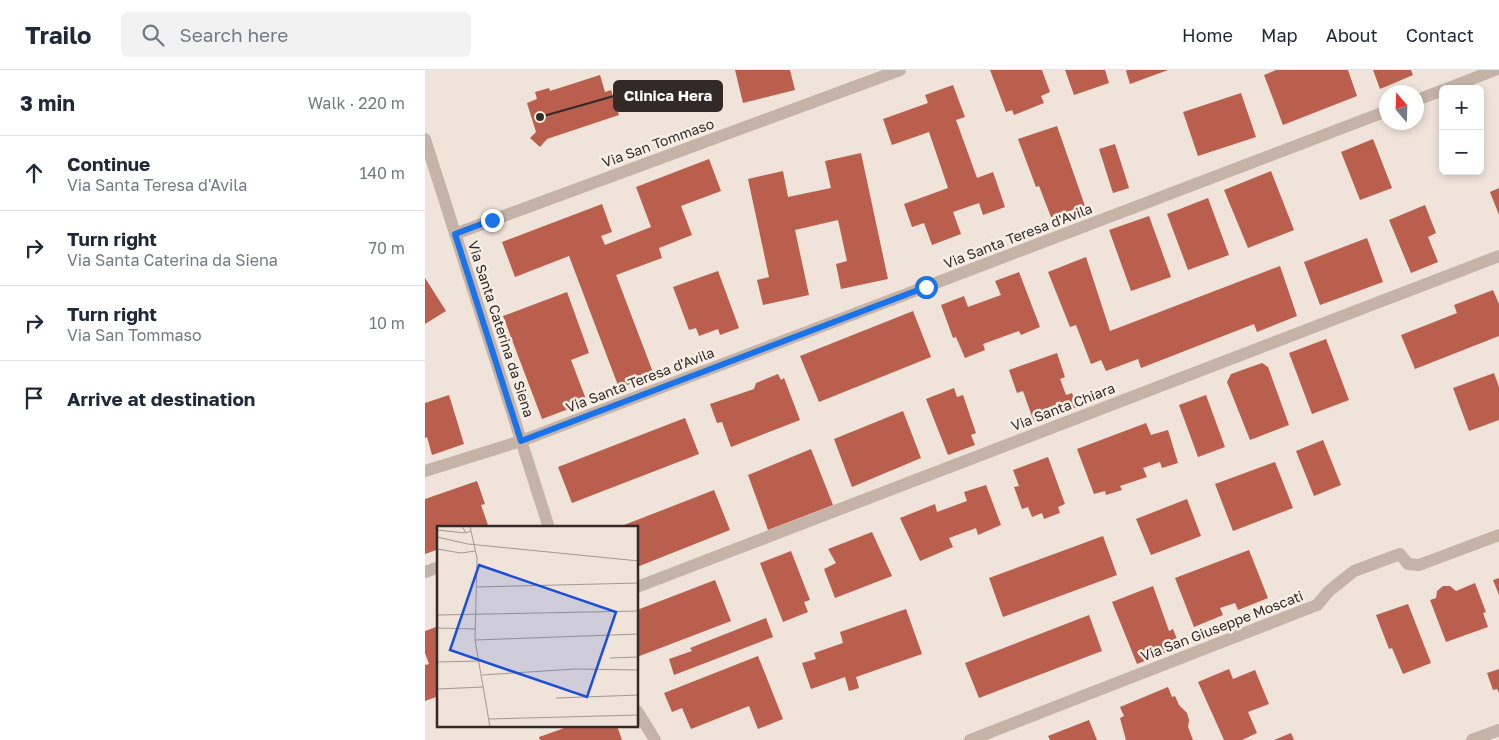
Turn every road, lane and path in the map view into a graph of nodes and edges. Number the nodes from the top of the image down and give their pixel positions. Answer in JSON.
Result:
{"nodes":[{"id":1,"x":899,"y":70,"type":"edge"},
{"id":2,"x":1495,"y":70,"type":"edge"},
{"id":3,"x":1455,"y":85,"type":"edge"},
{"id":4,"x":1439,"y":91,"type":"edge"},
{"id":5,"x":1424,"y":97,"type":"edge"},
{"id":6,"x":1379,"y":115,"type":"edge"},
{"id":7,"x":425,"y":139,"type":"edge"},
{"id":8,"x":455,"y":234,"type":"junction"},
{"id":9,"x":1499,"y":256,"type":"edge"},
{"id":10,"x":521,"y":441,"type":"junction"},
{"id":11,"x":425,"y":472,"type":"edge"},
{"id":12,"x":548,"y":526,"type":"edge"},
{"id":13,"x":1499,"y":535,"type":"edge"},
{"id":14,"x":437,"y":568,"type":"edge"},
{"id":15,"x":425,"y":572,"type":"edge"},
{"id":16,"x":639,"y":586,"type":"edge"},
{"id":17,"x":639,"y":714,"type":"edge"},
{"id":18,"x":1499,"y":730,"type":"edge"},
{"id":19,"x":655,"y":740,"type":"edge"},
{"id":20,"x":970,"y":740,"type":"edge"},
{"id":21,"x":1472,"y":740,"type":"edge"}],
"edges":[{"from":1,"to":8,"type":"street","name":"Via San Tommaso"},
{"from":2,"to":3,"type":"street"},
{"from":4,"to":5,"type":"street"},
{"from":6,"to":10,"type":"street","name":"Via Santa Teresa d'Avila"},
{"from":7,"to":8,"type":"street","name":"Via Santa Caterina da Siena"},
{"from":8,"to":10,"type":"street","name":"Via Santa Caterina da Siena"},
{"from":9,"to":16,"type":"street","name":"Via Santa Chiara"},
{"from":10,"to":11,"type":"street","name":"Via Santa Teresa d'Avila"},
{"from":10,"to":12,"type":"street","name":"Via Santa Caterina da Siena"},
{"from":13,"to":20,"type":"street","name":"Via San Giuseppe Moscati"},
{"from":14,"to":15,"type":"street"},
{"from":17,"to":19,"type":"street"},
{"from":18,"to":21,"type":"street"}]}
